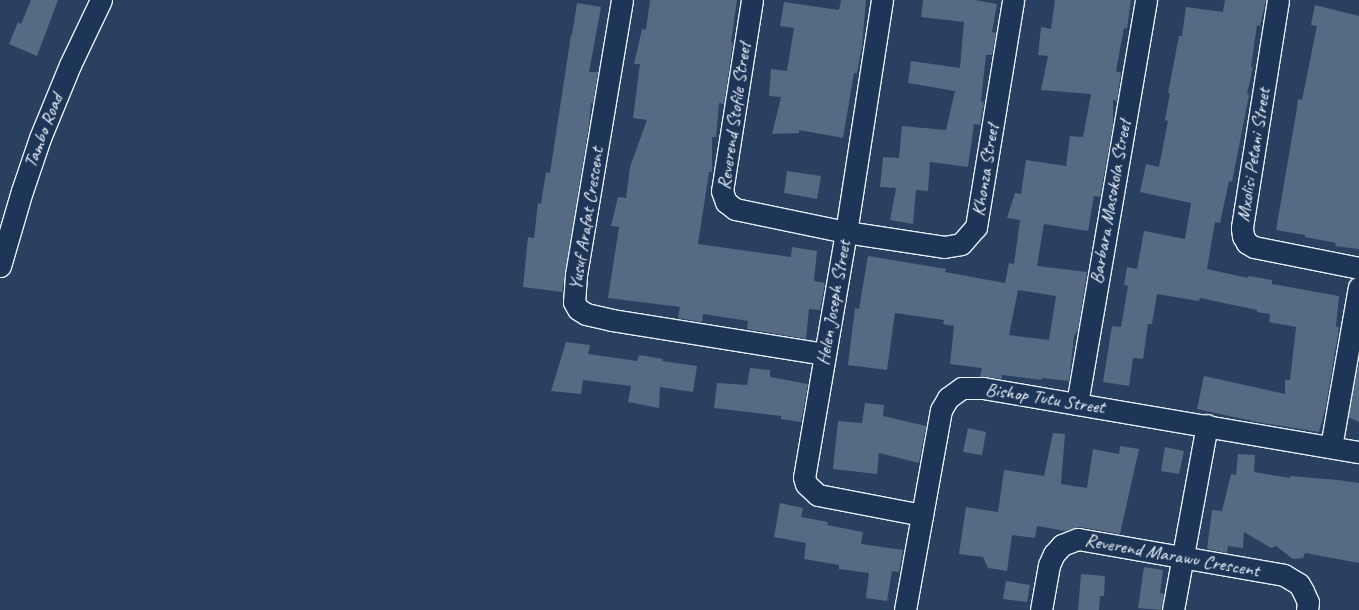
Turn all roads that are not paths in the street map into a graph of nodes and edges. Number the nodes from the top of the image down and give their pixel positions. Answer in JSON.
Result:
{"nodes":[{"id":1,"x":101,"y":0,"type":"edge"},
{"id":2,"x":622,"y":0,"type":"edge"},
{"id":3,"x":752,"y":0,"type":"edge"},
{"id":4,"x":882,"y":0,"type":"edge"},
{"id":5,"x":1013,"y":0,"type":"edge"},
{"id":6,"x":1146,"y":0,"type":"edge"},
{"id":7,"x":1278,"y":0,"type":"edge"},
{"id":8,"x":846,"y":232,"type":"junction"},
{"id":9,"x":0,"y":266,"type":"edge"},
{"id":10,"x":1359,"y":268,"type":"edge"},
{"id":11,"x":1359,"y":288,"type":"edge"},
{"id":12,"x":824,"y":354,"type":"junction"},
{"id":13,"x":1077,"y":404,"type":"junction"},
{"id":14,"x":1207,"y":425,"type":"junction"},
{"id":15,"x":1332,"y":447,"type":"junction"},
{"id":16,"x":1359,"y":452,"type":"edge"},
{"id":17,"x":922,"y":515,"type":"junction"},
{"id":18,"x":1183,"y":557,"type":"junction"},
{"id":19,"x":905,"y":610,"type":"edge"},
{"id":20,"x":1041,"y":610,"type":"edge"},
{"id":21,"x":1173,"y":610,"type":"edge"},
{"id":22,"x":1307,"y":610,"type":"edge"}],
"edges":[{"from":1,"to":9,"type":"street","name":"Tambo Road"},
{"from":2,"to":12,"type":"street","name":"Yusuf Arafat Crescent"},
{"from":3,"to":8,"type":"street","name":"Reverend Stofile Street"},
{"from":4,"to":8,"type":"street","name":"Helen Joseph Street"},
{"from":5,"to":8,"type":"street","name":"Khonza Street"},
{"from":6,"to":13,"type":"street","name":"Barbara Masokola Street"},
{"from":7,"to":10,"type":"street","name":"Mxolisi Petani Street"},
{"from":8,"to":12,"type":"street","name":"Helen Joseph Street"},
{"from":11,"to":15,"type":"street"},
{"from":12,"to":17,"type":"street","name":"Helen Joseph Street"},
{"from":13,"to":14,"type":"street","name":"Bishop Tutu Street"},
{"from":13,"to":17,"type":"street","name":"Bishop Tutu Street"},
{"from":14,"to":15,"type":"street","name":"Bishop Tutu Street"},
{"from":14,"to":18,"type":"street"},
{"from":15,"to":16,"type":"street","name":"Bishop Tutu Street"},
{"from":17,"to":19,"type":"street","name":"Bishop Tutu Street"},
{"from":18,"to":20,"type":"street","name":"Reverend Marawu Crescent"},
{"from":18,"to":21,"type":"street"},
{"from":18,"to":22,"type":"street","name":"Reverend Marawu Crescent"}]}
